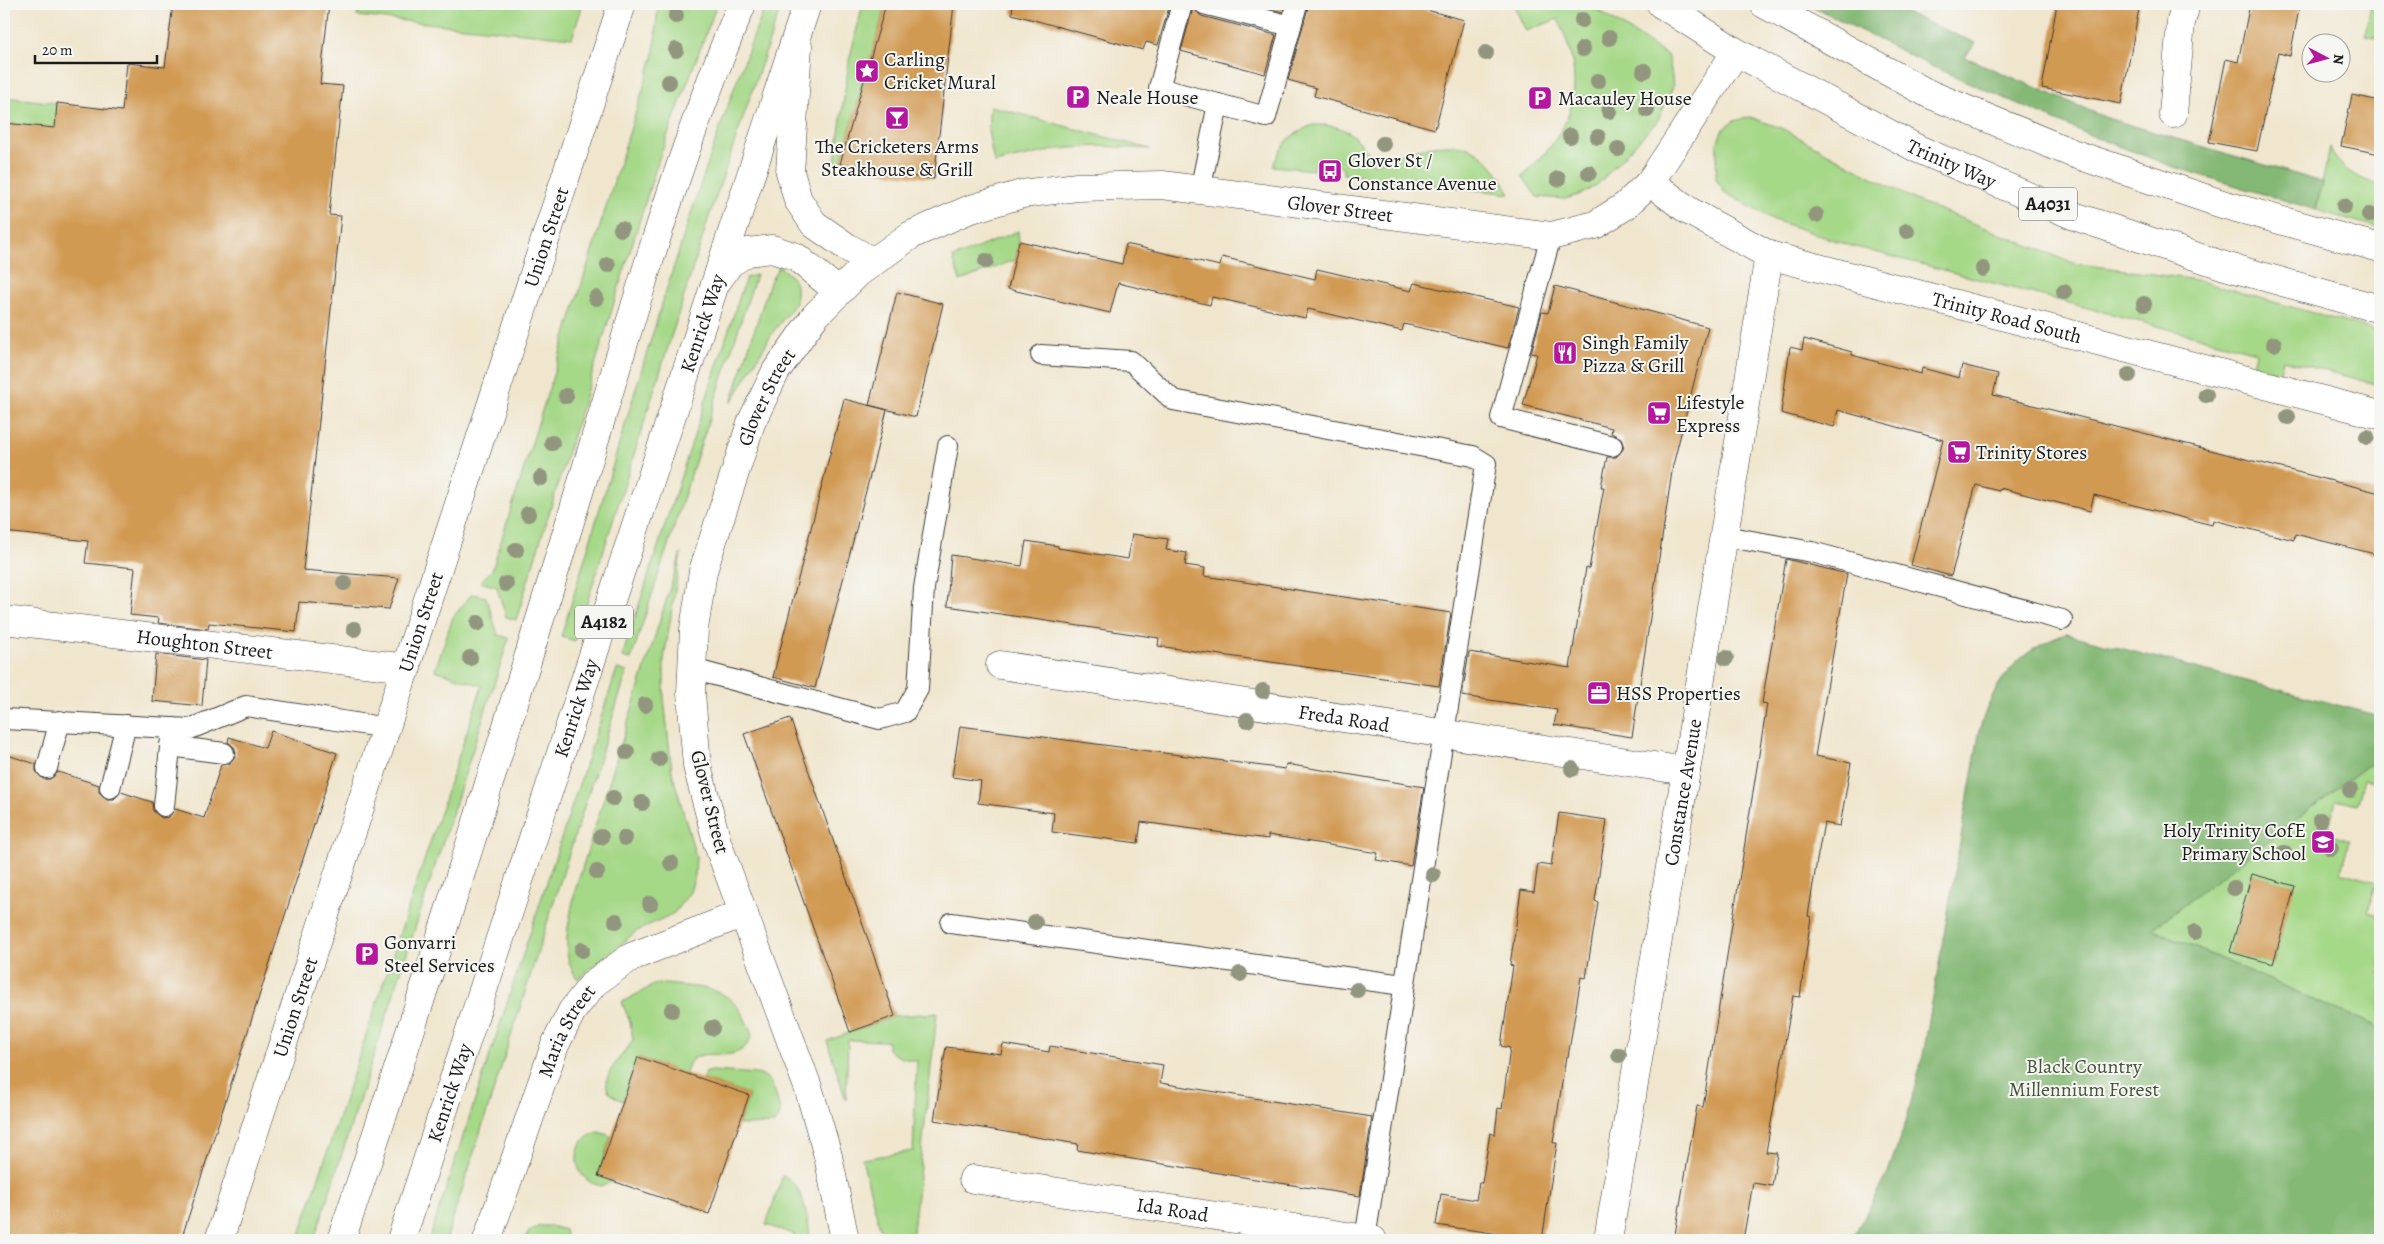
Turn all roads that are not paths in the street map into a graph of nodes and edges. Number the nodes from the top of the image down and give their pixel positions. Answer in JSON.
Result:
{"nodes":[{"id":1,"x":622,"y":4,"type":"edge"},
{"id":2,"x":742,"y":4,"type":"edge"},
{"id":3,"x":807,"y":4,"type":"edge"},
{"id":4,"x":1182,"y":4,"type":"edge"},
{"id":5,"x":1204,"y":4,"type":"edge"},
{"id":6,"x":1297,"y":4,"type":"edge"},
{"id":7,"x":1661,"y":4,"type":"edge"},
{"id":8,"x":1764,"y":4,"type":"edge"},
{"id":9,"x":2186,"y":4,"type":"edge"},
{"id":10,"x":1291,"y":26,"type":"junction"},
{"id":11,"x":799,"y":30,"type":"junction"},
{"id":12,"x":1736,"y":52,"type":"junction"},
{"id":13,"x":1218,"y":104,"type":"junction"},
{"id":14,"x":2173,"y":114,"type":"dead end"},
{"id":15,"x":1650,"y":182,"type":"junction"},
{"id":16,"x":1200,"y":191,"type":"junction"},
{"id":17,"x":1551,"y":236,"type":"junction"},
{"id":18,"x":2380,"y":248,"type":"edge"},
{"id":19,"x":1769,"y":255,"type":"junction"},
{"id":20,"x":873,"y":262,"type":"junction"},
{"id":21,"x":716,"y":283,"type":"junction"},
{"id":22,"x":839,"y":292,"type":"junction"},
{"id":23,"x":2380,"y":309,"type":"edge"},
{"id":24,"x":1041,"y":355,"type":"dead end"},
{"id":25,"x":2380,"y":415,"type":"edge"},
{"id":26,"x":948,"y":446,"type":"dead end"},
{"id":27,"x":1612,"y":446,"type":"dead end"},
{"id":28,"x":1724,"y":536,"type":"junction"},
{"id":29,"x":4,"y":620,"type":"edge"},
{"id":30,"x":2062,"y":620,"type":"dead end"},
{"id":31,"x":1000,"y":665,"type":"dead end"},
{"id":32,"x":407,"y":668,"type":"junction"},
{"id":33,"x":692,"y":669,"type":"junction"},
{"id":34,"x":4,"y":719,"type":"edge"},
{"id":35,"x":60,"y":721,"type":"junction"},
{"id":36,"x":126,"y":725,"type":"junction"},
{"id":37,"x":387,"y":728,"type":"junction"},
{"id":38,"x":1443,"y":734,"type":"junction"},
{"id":39,"x":171,"y":737,"type":"junction"},
{"id":40,"x":224,"y":753,"type":"dead end"},
{"id":41,"x":46,"y":768,"type":"dead end"},
{"id":42,"x":1686,"y":771,"type":"junction"},
{"id":43,"x":110,"y":788,"type":"dead end"},
{"id":44,"x":164,"y":806,"type":"dead end"},
{"id":45,"x":744,"y":913,"type":"junction"},
{"id":46,"x":951,"y":923,"type":"dead end"},
{"id":47,"x":1403,"y":985,"type":"junction"},
{"id":48,"x":973,"y":1180,"type":"dead end"},
{"id":49,"x":219,"y":1240,"type":"edge"},
{"id":50,"x":341,"y":1240,"type":"edge"},
{"id":51,"x":401,"y":1240,"type":"edge"},
{"id":52,"x":487,"y":1240,"type":"edge"},
{"id":53,"x":845,"y":1240,"type":"edge"},
{"id":54,"x":1369,"y":1240,"type":"edge"},
{"id":55,"x":1608,"y":1240,"type":"edge"}],
"edges":[{"from":1,"to":32,"type":"street","name":"Union Street"},
{"from":2,"to":50,"type":"street","number":"A4182"},
{"from":3,"to":11,"type":"street","name":"Kenrick Way","number":"A4182"},
{"from":4,"to":13,"type":"lane"},
{"from":5,"to":10,"type":"lane"},
{"from":6,"to":10,"type":"lane"},
{"from":7,"to":12,"type":"street","name":"Trinity Way","number":"A4031"},
{"from":8,"to":18,"type":"street"},
{"from":9,"to":14,"type":"street"},
{"from":10,"to":13,"type":"lane"},
{"from":11,"to":20,"type":"street"},
{"from":11,"to":21,"type":"street","name":"Kenrick Way","number":"A4182"},
{"from":12,"to":15,"type":"street","name":"Glover Street"},
{"from":12,"to":23,"type":"street","name":"Trinity Way","number":"A4031"},
{"from":13,"to":16,"type":"lane"},
{"from":15,"to":17,"type":"street","name":"Glover Street"},
{"from":15,"to":19,"type":"street","name":"Trinity Road South"},
{"from":16,"to":17,"type":"street","name":"Glover Street"},
{"from":16,"to":20,"type":"street","name":"Glover Street"},
{"from":17,"to":27,"type":"lane"},
{"from":19,"to":25,"type":"street","name":"Trinity Road South"},
{"from":19,"to":28,"type":"street","name":"Constance Avenue"},
{"from":20,"to":22,"type":"street","name":"Glover Street"},
{"from":21,"to":22,"type":"street"},
{"from":21,"to":51,"type":"street","name":"Kenrick Way","number":"A4182"},
{"from":22,"to":33,"type":"street","name":"Glover Street"},
{"from":24,"to":38,"type":"lane"},
{"from":26,"to":33,"type":"lane"},
{"from":28,"to":30,"type":"lane"},
{"from":28,"to":42,"type":"street","name":"Constance Avenue"},
{"from":29,"to":32,"type":"street","name":"Houghton Street"},
{"from":31,"to":38,"type":"street","name":"Freda Road"},
{"from":32,"to":37,"type":"street","name":"Union Street"},
{"from":33,"to":45,"type":"street","name":"Glover Street"},
{"from":34,"to":35,"type":"lane"},
{"from":35,"to":36,"type":"lane"},
{"from":35,"to":41,"type":"lane"},
{"from":36,"to":39,"type":"lane"},
{"from":36,"to":43,"type":"lane"},
{"from":37,"to":39,"type":"lane"},
{"from":37,"to":49,"type":"street","name":"Union Street"},
{"from":38,"to":42,"type":"street","name":"Freda Road"},
{"from":38,"to":47,"type":"lane"},
{"from":39,"to":40,"type":"lane"},
{"from":39,"to":44,"type":"lane"},
{"from":42,"to":55,"type":"street","name":"Constance Avenue"},
{"from":45,"to":52,"type":"street","name":"Maria Street"},
{"from":45,"to":53,"type":"street","name":"Glover Street"},
{"from":46,"to":47,"type":"lane"},
{"from":47,"to":54,"type":"lane"},
{"from":48,"to":54,"type":"street","name":"Ida Road"}]}
